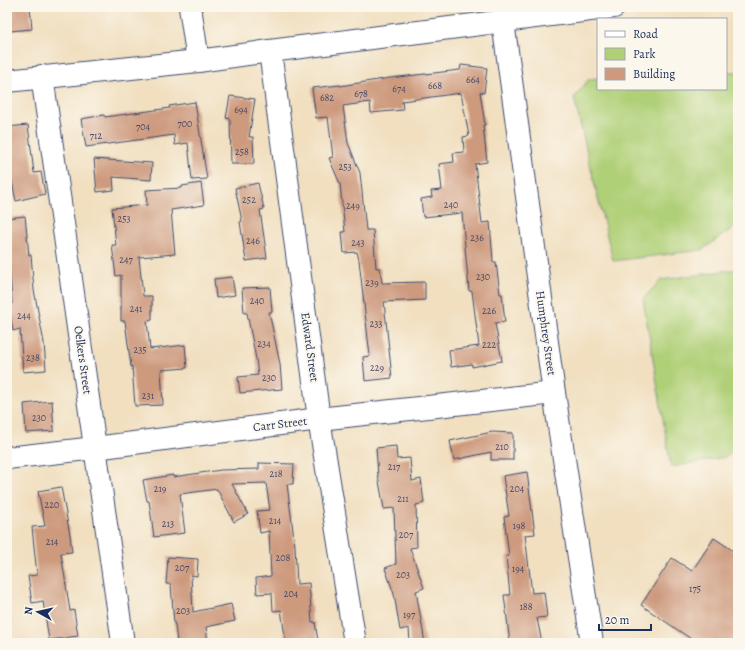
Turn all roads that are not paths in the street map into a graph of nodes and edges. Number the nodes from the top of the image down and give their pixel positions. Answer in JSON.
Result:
{"nodes":[{"id":1,"x":190,"y":7,"type":"edge"},
{"id":2,"x":614,"y":7,"type":"edge"},
{"id":3,"x":503,"y":22,"type":"junction"},
{"id":4,"x":270,"y":51,"type":"junction"},
{"id":5,"x":198,"y":61,"type":"junction"},
{"id":6,"x":42,"y":76,"type":"junction"},
{"id":7,"x":7,"y":81,"type":"edge"},
{"id":8,"x":554,"y":393,"type":"junction"},
{"id":9,"x":319,"y":419,"type":"junction"},
{"id":10,"x":95,"y":448,"type":"junction"},
{"id":11,"x":7,"y":458,"type":"edge"},
{"id":12,"x":123,"y":643,"type":"edge"},
{"id":13,"x":355,"y":643,"type":"edge"},
{"id":14,"x":592,"y":643,"type":"edge"}],
"edges":[{"from":1,"to":5,"type":"street"},
{"from":2,"to":3,"type":"street"},
{"from":3,"to":4,"type":"street"},
{"from":3,"to":8,"type":"street","name":"Humphrey Street"},
{"from":4,"to":5,"type":"street"},
{"from":4,"to":9,"type":"street","name":"Edward Street"},
{"from":5,"to":6,"type":"street"},
{"from":6,"to":7,"type":"street"},
{"from":6,"to":10,"type":"street","name":"Oelkers Street"},
{"from":8,"to":9,"type":"street","name":"Carr Street"},
{"from":8,"to":14,"type":"street","name":"Humphrey Street"},
{"from":9,"to":10,"type":"street","name":"Carr Street"},
{"from":9,"to":13,"type":"street","name":"Edward Street"},
{"from":10,"to":11,"type":"street","name":"Carr Street"},
{"from":10,"to":12,"type":"street","name":"Oelkers Street"}]}
